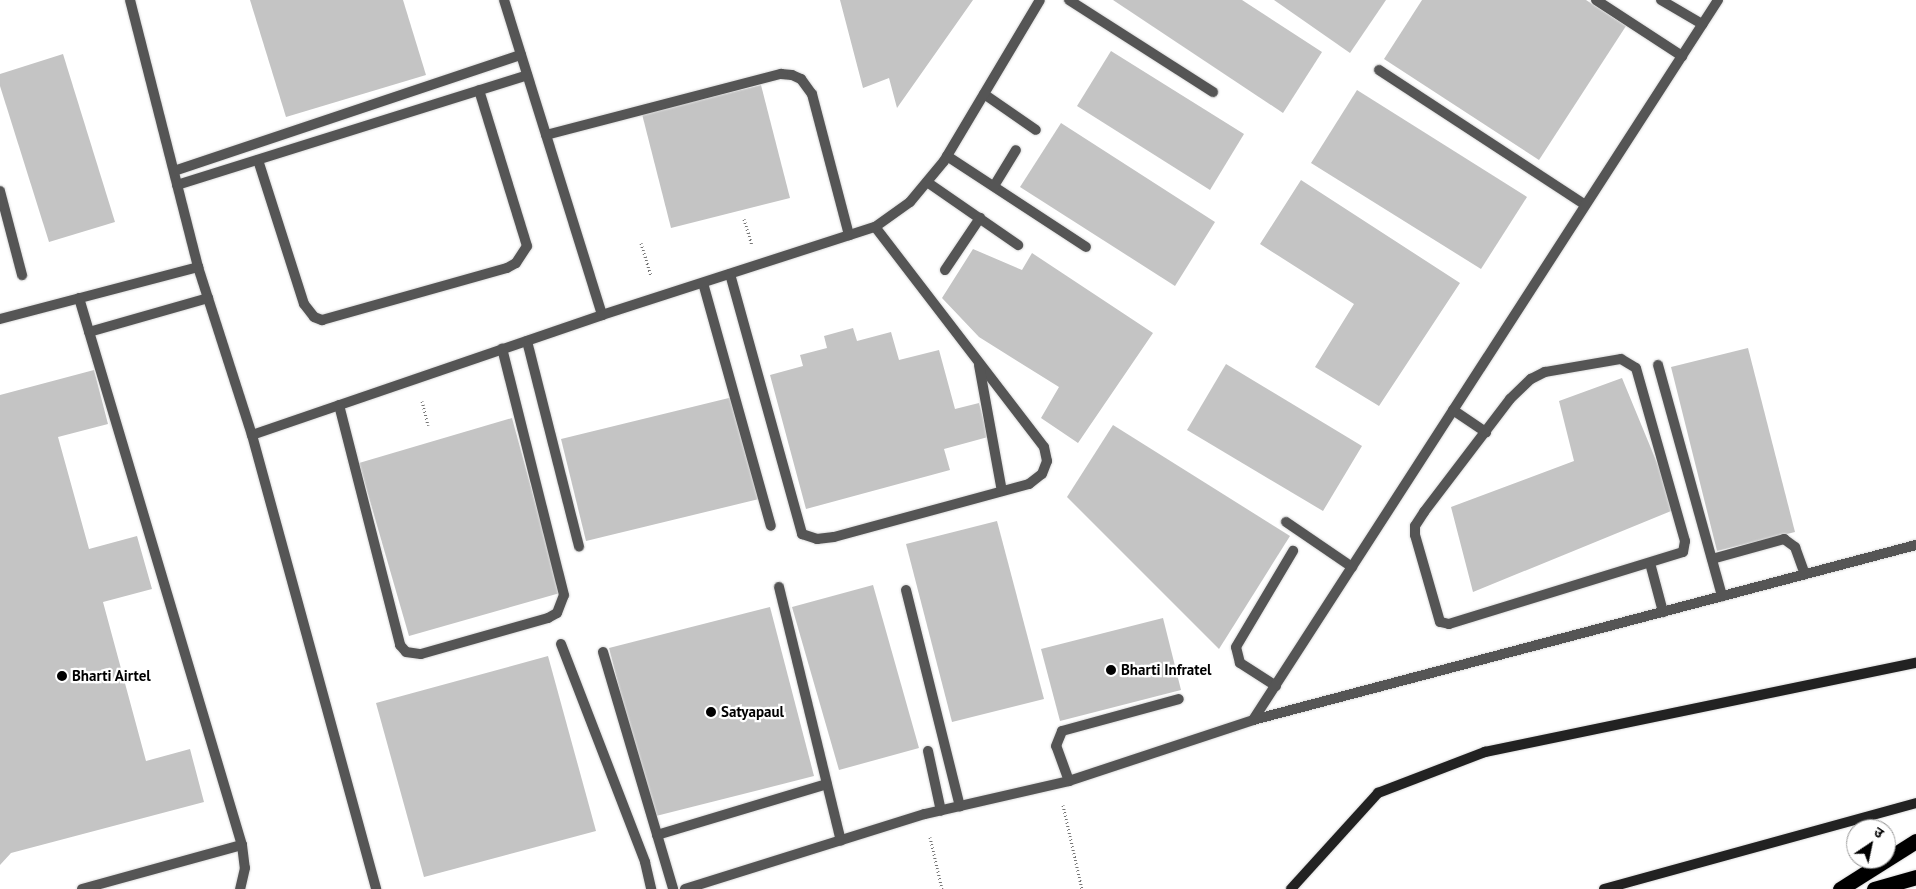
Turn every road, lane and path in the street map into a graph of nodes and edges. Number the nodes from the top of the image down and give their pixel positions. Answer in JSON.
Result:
{"nodes":[{"id":1,"x":130,"y":0,"type":"edge"},
{"id":2,"x":504,"y":0,"type":"edge"},
{"id":3,"x":1040,"y":0,"type":"edge"},
{"id":4,"x":1070,"y":0,"type":"edge"},
{"id":5,"x":1596,"y":0,"type":"edge"},
{"id":6,"x":1662,"y":0,"type":"edge"},
{"id":7,"x":1718,"y":0,"type":"edge"},
{"id":8,"x":1702,"y":24,"type":"junction"},
{"id":9,"x":521,"y":55,"type":"junction"},
{"id":10,"x":1682,"y":56,"type":"junction"},
{"id":11,"x":1379,"y":70,"type":"dead end"},
{"id":12,"x":527,"y":75,"type":"junction"},
{"id":13,"x":479,"y":90,"type":"junction"},
{"id":14,"x":1213,"y":92,"type":"dead end"},
{"id":15,"x":984,"y":94,"type":"junction"},
{"id":16,"x":1036,"y":130,"type":"dead end"},
{"id":17,"x":546,"y":135,"type":"junction"},
{"id":18,"x":1016,"y":150,"type":"dead end"},
{"id":19,"x":947,"y":156,"type":"junction"},
{"id":20,"x":258,"y":160,"type":"junction"},
{"id":21,"x":174,"y":171,"type":"junction"},
{"id":22,"x":927,"y":182,"type":"junction"},
{"id":23,"x":178,"y":185,"type":"junction"},
{"id":24,"x":994,"y":186,"type":"junction"},
{"id":25,"x":0,"y":191,"type":"edge"},
{"id":26,"x":1585,"y":205,"type":"junction"},
{"id":27,"x":980,"y":218,"type":"junction"},
{"id":28,"x":875,"y":227,"type":"junction"},
{"id":29,"x":848,"y":235,"type":"junction"},
{"id":30,"x":641,"y":243,"type":"dead end"},
{"id":31,"x":1018,"y":245,"type":"dead end"},
{"id":32,"x":1086,"y":248,"type":"dead end"},
{"id":33,"x":198,"y":267,"type":"junction"},
{"id":34,"x":945,"y":270,"type":"dead end"},
{"id":35,"x":730,"y":274,"type":"junction"},
{"id":36,"x":22,"y":275,"type":"dead end"},
{"id":37,"x":702,"y":283,"type":"junction"},
{"id":38,"x":79,"y":298,"type":"junction"},
{"id":39,"x":208,"y":298,"type":"junction"},
{"id":40,"x":657,"y":298,"type":"junction"},
{"id":41,"x":602,"y":315,"type":"junction"},
{"id":42,"x":0,"y":319,"type":"edge"},
{"id":43,"x":89,"y":332,"type":"junction"},
{"id":44,"x":527,"y":341,"type":"junction"},
{"id":45,"x":502,"y":349,"type":"junction"},
{"id":46,"x":978,"y":361,"type":"junction"},
{"id":47,"x":1658,"y":366,"type":"dead end"},
{"id":48,"x":339,"y":405,"type":"junction"},
{"id":49,"x":1453,"y":410,"type":"junction"},
{"id":50,"x":1486,"y":432,"type":"junction"},
{"id":51,"x":252,"y":435,"type":"junction"},
{"id":52,"x":1002,"y":491,"type":"junction"},
{"id":53,"x":1286,"y":522,"type":"dead end"},
{"id":54,"x":771,"y":526,"type":"dead end"},
{"id":55,"x":1916,"y":545,"type":"edge"},
{"id":56,"x":579,"y":547,"type":"dead end"},
{"id":57,"x":1293,"y":552,"type":"dead end"},
{"id":58,"x":1712,"y":559,"type":"junction"},
{"id":59,"x":1650,"y":563,"type":"junction"},
{"id":60,"x":1352,"y":567,"type":"junction"},
{"id":61,"x":1805,"y":574,"type":"junction"},
{"id":62,"x":779,"y":587,"type":"dead end"},
{"id":63,"x":906,"y":590,"type":"dead end"},
{"id":64,"x":1722,"y":596,"type":"junction"},
{"id":65,"x":1663,"y":612,"type":"junction"},
{"id":66,"x":561,"y":644,"type":"dead end"},
{"id":67,"x":603,"y":652,"type":"dead end"},
{"id":68,"x":1916,"y":663,"type":"edge"},
{"id":69,"x":1276,"y":686,"type":"junction"},
{"id":70,"x":1179,"y":700,"type":"dead end"},
{"id":71,"x":1253,"y":720,"type":"junction"},
{"id":72,"x":928,"y":751,"type":"dead end"},
{"id":73,"x":1068,"y":781,"type":"junction"},
{"id":74,"x":827,"y":784,"type":"junction"},
{"id":75,"x":1058,"y":784,"type":"junction"},
{"id":76,"x":1916,"y":804,"type":"edge"},
{"id":77,"x":960,"y":806,"type":"junction"},
{"id":78,"x":941,"y":810,"type":"junction"},
{"id":79,"x":925,"y":814,"type":"junction"},
{"id":80,"x":657,"y":835,"type":"junction"},
{"id":81,"x":841,"y":840,"type":"junction"},
{"id":82,"x":1916,"y":841,"type":"edge"},
{"id":83,"x":242,"y":845,"type":"junction"},
{"id":84,"x":1916,"y":877,"type":"edge"},
{"id":85,"x":82,"y":889,"type":"edge"},
{"id":86,"x":240,"y":889,"type":"edge"},
{"id":87,"x":376,"y":889,"type":"edge"},
{"id":88,"x":651,"y":889,"type":"edge"},
{"id":89,"x":672,"y":889,"type":"edge"},
{"id":90,"x":685,"y":889,"type":"edge"},
{"id":91,"x":942,"y":889,"type":"edge"},
{"id":92,"x":1082,"y":889,"type":"edge"},
{"id":93,"x":1290,"y":889,"type":"edge"},
{"id":94,"x":1604,"y":889,"type":"edge"},
{"id":95,"x":1840,"y":889,"type":"edge"},
{"id":96,"x":1874,"y":889,"type":"edge"}],
"edges":[{"from":1,"to":21,"type":"street"},
{"from":2,"to":9,"type":"street"},
{"from":3,"to":15,"type":"street"},
{"from":4,"to":14,"type":"street"},
{"from":5,"to":10,"type":"street"},
{"from":6,"to":8,"type":"street"},
{"from":7,"to":8,"type":"street"},
{"from":8,"to":10,"type":"street"},
{"from":9,"to":12,"type":"street"},
{"from":9,"to":21,"type":"street"},
{"from":10,"to":26,"type":"street"},
{"from":11,"to":26,"type":"street"},
{"from":12,"to":13,"type":"street"},
{"from":12,"to":17,"type":"street"},
{"from":13,"to":20,"type":"street"},
{"from":13,"to":20,"type":"street"},
{"from":15,"to":16,"type":"street"},
{"from":15,"to":19,"type":"street"},
{"from":17,"to":29,"type":"street"},
{"from":17,"to":41,"type":"street"},
{"from":18,"to":24,"type":"street"},
{"from":19,"to":22,"type":"street"},
{"from":19,"to":24,"type":"street"},
{"from":20,"to":23,"type":"street"},
{"from":21,"to":23,"type":"street"},
{"from":22,"to":27,"type":"street"},
{"from":22,"to":28,"type":"street"},
{"from":23,"to":33,"type":"street"},
{"from":24,"to":32,"type":"street"},
{"from":25,"to":36,"type":"street"},
{"from":26,"to":49,"type":"street"},
{"from":27,"to":31,"type":"street"},
{"from":27,"to":34,"type":"street"},
{"from":28,"to":29,"type":"street"},
{"from":28,"to":46,"type":"street"},
{"from":29,"to":35,"type":"street"},
{"from":30,"to":40,"type":"path"},
{"from":33,"to":38,"type":"street"},
{"from":33,"to":39,"type":"street"},
{"from":35,"to":37,"type":"street"},
{"from":35,"to":52,"type":"street"},
{"from":37,"to":40,"type":"street"},
{"from":37,"to":54,"type":"street"},
{"from":38,"to":42,"type":"street"},
{"from":38,"to":43,"type":"street"},
{"from":39,"to":43,"type":"street"},
{"from":39,"to":51,"type":"street"},
{"from":40,"to":41,"type":"street"},
{"from":41,"to":44,"type":"street"},
{"from":43,"to":83,"type":"street"},
{"from":44,"to":45,"type":"street"},
{"from":44,"to":56,"type":"street"},
{"from":45,"to":48,"type":"street"},
{"from":45,"to":48,"type":"street"},
{"from":46,"to":52,"type":"street"},
{"from":46,"to":52,"type":"street"},
{"from":47,"to":58,"type":"street"},
{"from":48,"to":51,"type":"street"},
{"from":49,"to":50,"type":"street"},
{"from":49,"to":60,"type":"street"},
{"from":50,"to":59,"type":"street"},
{"from":50,"to":59,"type":"street"},
{"from":51,"to":87,"type":"street"},
{"from":53,"to":60,"type":"street"},
{"from":55,"to":61,"type":"street"},
{"from":57,"to":69,"type":"street"},
{"from":58,"to":61,"type":"street"},
{"from":58,"to":64,"type":"street"},
{"from":59,"to":65,"type":"street"},
{"from":60,"to":69,"type":"street"},
{"from":61,"to":64,"type":"street"},
{"from":62,"to":74,"type":"street"},
{"from":63,"to":77,"type":"street"},
{"from":64,"to":65,"type":"street"},
{"from":65,"to":71,"type":"street"},
{"from":66,"to":88,"type":"street"},
{"from":67,"to":80,"type":"street"},
{"from":68,"to":93,"type":"main road"},
{"from":69,"to":71,"type":"street"},
{"from":70,"to":73,"type":"street"},
{"from":71,"to":73,"type":"street"},
{"from":72,"to":78,"type":"street"},
{"from":73,"to":75,"type":"street"},
{"from":74,"to":80,"type":"street"},
{"from":74,"to":81,"type":"street"},
{"from":75,"to":77,"type":"street"},
{"from":75,"to":92,"type":"path"},
{"from":76,"to":94,"type":"main road"},
{"from":77,"to":78,"type":"street"},
{"from":78,"to":79,"type":"street"},
{"from":79,"to":81,"type":"street"},
{"from":79,"to":91,"type":"path"},
{"from":80,"to":89,"type":"street"},
{"from":81,"to":90,"type":"street"},
{"from":82,"to":95,"type":"highway"},
{"from":83,"to":85,"type":"street"},
{"from":83,"to":86,"type":"street"},
{"from":84,"to":96,"type":"highway"}]}
